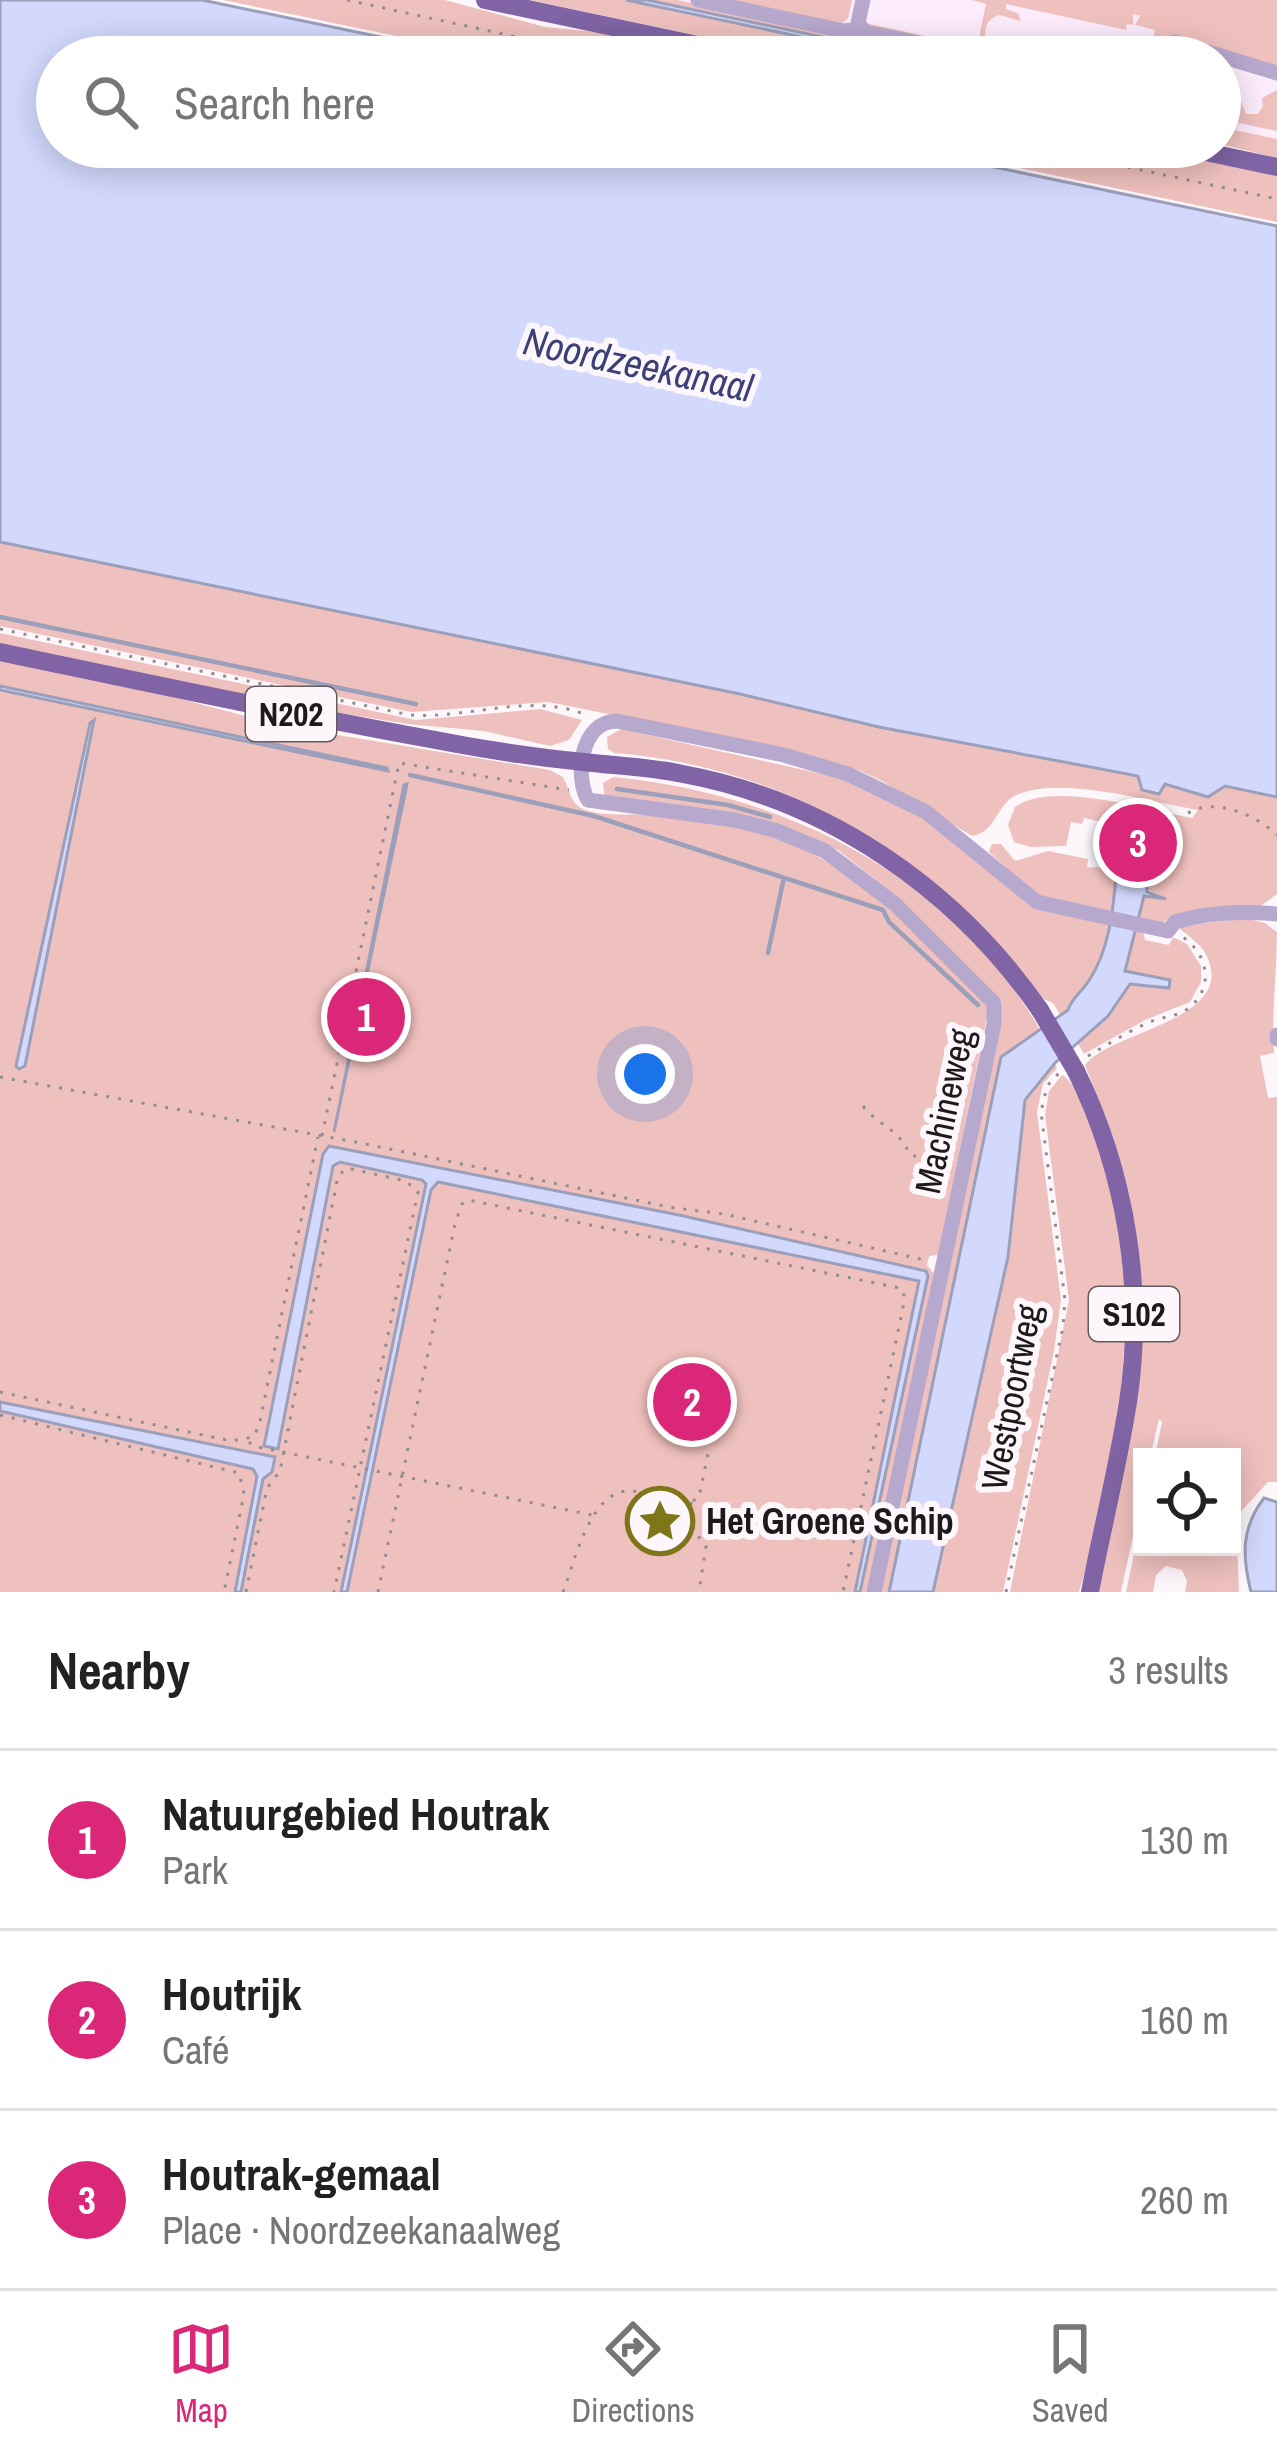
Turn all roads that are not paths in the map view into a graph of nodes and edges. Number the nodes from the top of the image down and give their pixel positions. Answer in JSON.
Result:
{"nodes":[{"id":1,"x":485,"y":0,"type":"edge"},
{"id":2,"x":698,"y":0,"type":"edge"},
{"id":3,"x":863,"y":0,"type":"edge"},
{"id":4,"x":861,"y":29,"type":"junction"},
{"id":5,"x":656,"y":36,"type":"edge"},
{"id":6,"x":892,"y":36,"type":"edge"},
{"id":7,"x":1241,"y":62,"type":"edge"},
{"id":8,"x":1277,"y":73,"type":"edge"},
{"id":9,"x":1241,"y":159,"type":"edge"},
{"id":10,"x":1277,"y":167,"type":"edge"},
{"id":11,"x":0,"y":652,"type":"edge"},
{"id":12,"x":584,"y":763,"type":"junction"},
{"id":13,"x":1277,"y":914,"type":"edge"},
{"id":14,"x":874,"y":1592,"type":"edge"},
{"id":15,"x":1087,"y":1592,"type":"edge"}],
"edges":[{"from":1,"to":5,"type":"main road"},
{"from":2,"to":4,"type":"street"},
{"from":3,"to":4,"type":"street"},
{"from":4,"to":6,"type":"street"},
{"from":7,"to":8,"type":"street"},
{"from":9,"to":10,"type":"main road"},
{"from":11,"to":12,"type":"main road","number":"N202"},
{"from":12,"to":13,"type":"street"},
{"from":12,"to":14,"type":"street","name":"Machineweg"},
{"from":12,"to":15,"type":"main road","number":"S102","bridge":true}]}
